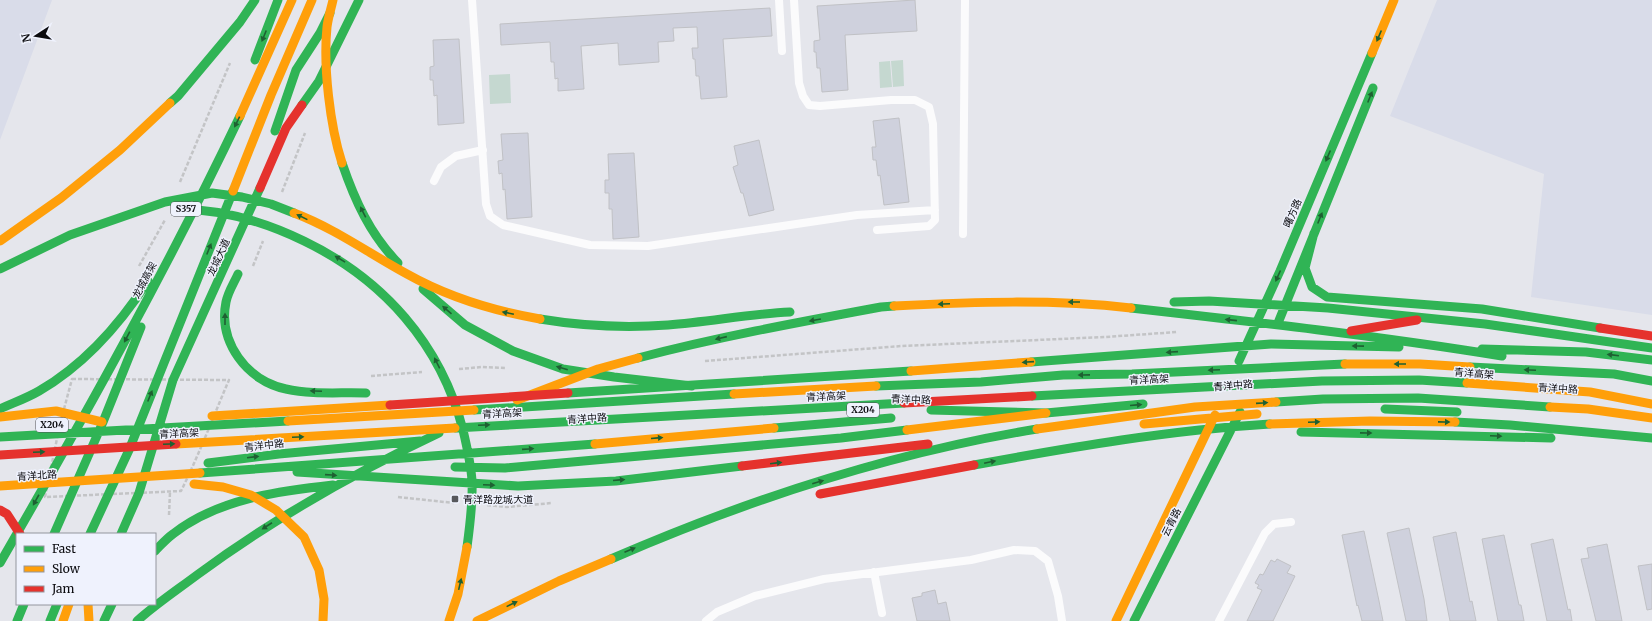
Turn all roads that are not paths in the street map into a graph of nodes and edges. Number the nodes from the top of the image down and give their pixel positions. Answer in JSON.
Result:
{"nodes":[{"id":1,"x":255,"y":0,"type":"edge"},
{"id":2,"x":278,"y":0,"type":"edge"},
{"id":3,"x":292,"y":0,"type":"edge"},
{"id":4,"x":312,"y":0,"type":"edge"},
{"id":5,"x":333,"y":0,"type":"edge"},
{"id":6,"x":336,"y":0,"type":"edge"},
{"id":7,"x":359,"y":0,"type":"edge"},
{"id":8,"x":472,"y":0,"type":"edge"},
{"id":9,"x":779,"y":0,"type":"edge"},
{"id":10,"x":794,"y":0,"type":"edge"},
{"id":11,"x":965,"y":0,"type":"edge"},
{"id":12,"x":1394,"y":0,"type":"edge"},
{"id":13,"x":782,"y":51,"type":"dead end"},
{"id":14,"x":1376,"y":80,"type":"dead end"},
{"id":15,"x":319,"y":81,"type":"junction"},
{"id":16,"x":306,"y":122,"type":"road end"},
{"id":17,"x":483,"y":150,"type":"junction"},
{"id":18,"x":434,"y":181,"type":"dead end"},
{"id":19,"x":277,"y":192,"type":"road end"},
{"id":20,"x":935,"y":210,"type":"junction"},
{"id":21,"x":114,"y":219,"type":"junction"},
{"id":22,"x":244,"y":226,"type":"junction"},
{"id":23,"x":257,"y":228,"type":"dead end"},
{"id":24,"x":877,"y":230,"type":"dead end"},
{"id":25,"x":1314,"y":233,"type":"junction"},
{"id":26,"x":962,"y":234,"type":"dead end"},
{"id":27,"x":0,"y":241,"type":"edge"},
{"id":28,"x":165,"y":255,"type":"junction"},
{"id":29,"x":242,"y":264,"type":"dead end"},
{"id":30,"x":0,"y":269,"type":"edge"},
{"id":31,"x":1091,"y":303,"type":"junction"},
{"id":32,"x":882,"y":308,"type":"junction"},
{"id":33,"x":1482,"y":310,"type":"junction"},
{"id":34,"x":1652,"y":336,"type":"edge"},
{"id":35,"x":1270,"y":345,"type":"junction"},
{"id":36,"x":1246,"y":346,"type":"junction"},
{"id":37,"x":1652,"y":348,"type":"edge"},
{"id":38,"x":1652,"y":360,"type":"edge"},
{"id":39,"x":1614,"y":374,"type":"junction"},
{"id":40,"x":1652,"y":381,"type":"edge"},
{"id":41,"x":455,"y":386,"type":"dead end"},
{"id":42,"x":872,"y":386,"type":"junction"},
{"id":43,"x":439,"y":387,"type":"dead end"},
{"id":44,"x":517,"y":387,"type":"dead end"},
{"id":45,"x":1156,"y":390,"type":"junction"},
{"id":46,"x":594,"y":391,"type":"junction"},
{"id":47,"x":1248,"y":395,"type":"junction"},
{"id":48,"x":1223,"y":397,"type":"junction"},
{"id":49,"x":1652,"y":404,"type":"edge"},
{"id":50,"x":1122,"y":406,"type":"junction"},
{"id":51,"x":0,"y":409,"type":"edge"},
{"id":52,"x":1372,"y":409,"type":"dead end"},
{"id":53,"x":1652,"y":410,"type":"edge"},
{"id":54,"x":1464,"y":412,"type":"dead end"},
{"id":55,"x":243,"y":413,"type":"junction"},
{"id":56,"x":1046,"y":413,"type":"junction"},
{"id":57,"x":1263,"y":413,"type":"dead end"},
{"id":58,"x":925,"y":415,"type":"dead end"},
{"id":59,"x":1239,"y":415,"type":"junction"},
{"id":60,"x":206,"y":416,"type":"dead end"},
{"id":61,"x":0,"y":417,"type":"edge"},
{"id":62,"x":184,"y":417,"type":"dead end"},
{"id":63,"x":902,"y":417,"type":"dead end"},
{"id":64,"x":1214,"y":417,"type":"junction"},
{"id":65,"x":1652,"y":418,"type":"edge"},
{"id":66,"x":161,"y":419,"type":"junction"},
{"id":67,"x":103,"y":422,"type":"junction"},
{"id":68,"x":67,"y":424,"type":"dead end"},
{"id":69,"x":1131,"y":426,"type":"dead end"},
{"id":70,"x":1633,"y":427,"type":"dead end"},
{"id":71,"x":1652,"y":431,"type":"edge"},
{"id":72,"x":1207,"y":432,"type":"junction"},
{"id":73,"x":1031,"y":434,"type":"junction"},
{"id":74,"x":1229,"y":434,"type":"junction"},
{"id":75,"x":0,"y":437,"type":"edge"},
{"id":76,"x":1652,"y":439,"type":"edge"},
{"id":77,"x":367,"y":446,"type":"junction"},
{"id":78,"x":128,"y":450,"type":"junction"},
{"id":79,"x":0,"y":455,"type":"edge"},
{"id":80,"x":314,"y":464,"type":"junction"},
{"id":81,"x":194,"y":465,"type":"junction"},
{"id":82,"x":757,"y":465,"type":"junction"},
{"id":83,"x":417,"y":466,"type":"dead end"},
{"id":84,"x":449,"y":467,"type":"dead end"},
{"id":85,"x":146,"y":473,"type":"junction"},
{"id":86,"x":117,"y":477,"type":"junction"},
{"id":87,"x":412,"y":480,"type":"junction"},
{"id":88,"x":76,"y":483,"type":"junction"},
{"id":89,"x":31,"y":485,"type":"junction"},
{"id":90,"x":0,"y":487,"type":"edge"},
{"id":91,"x":808,"y":496,"type":"dead end"},
{"id":92,"x":793,"y":500,"type":"dead end"},
{"id":93,"x":0,"y":510,"type":"edge"},
{"id":94,"x":718,"y":516,"type":"junction"},
{"id":95,"x":26,"y":518,"type":"junction"},
{"id":96,"x":1291,"y":522,"type":"dead end"},
{"id":97,"x":17,"y":533,"type":"edge"},
{"id":98,"x":19,"y":533,"type":"edge"},
{"id":99,"x":54,"y":533,"type":"edge"},
{"id":100,"x":90,"y":533,"type":"edge"},
{"id":101,"x":97,"y":533,"type":"edge"},
{"id":102,"x":100,"y":533,"type":"edge"},
{"id":103,"x":121,"y":533,"type":"edge"},
{"id":104,"x":16,"y":535,"type":"edge"},
{"id":105,"x":156,"y":549,"type":"edge"},
{"id":106,"x":0,"y":553,"type":"edge"},
{"id":107,"x":0,"y":563,"type":"edge"},
{"id":108,"x":874,"y":572,"type":"junction"},
{"id":109,"x":57,"y":605,"type":"edge"},
{"id":110,"x":69,"y":605,"type":"edge"},
{"id":111,"x":89,"y":605,"type":"edge"},
{"id":112,"x":89,"y":605,"type":"edge"},
{"id":113,"x":112,"y":605,"type":"edge"},
{"id":114,"x":882,"y":613,"type":"dead end"},
{"id":115,"x":50,"y":621,"type":"edge"},
{"id":116,"x":63,"y":621,"type":"edge"},
{"id":117,"x":82,"y":621,"type":"edge"},
{"id":118,"x":89,"y":621,"type":"edge"},
{"id":119,"x":104,"y":621,"type":"edge"},
{"id":120,"x":137,"y":621,"type":"edge"},
{"id":121,"x":323,"y":621,"type":"edge"},
{"id":122,"x":449,"y":621,"type":"edge"},
{"id":123,"x":477,"y":621,"type":"edge"},
{"id":124,"x":706,"y":621,"type":"edge"},
{"id":125,"x":1062,"y":621,"type":"edge"},
{"id":126,"x":1116,"y":621,"type":"edge"},
{"id":127,"x":1134,"y":621,"type":"edge"},
{"id":128,"x":1219,"y":621,"type":"edge"}],
"edges":[{"from":1,"to":27,"type":"main road"},
{"from":2,"to":28,"type":"main road","number":"S357","one_way":true},
{"from":3,"to":95,"type":"main road","name":"龙城高架","one_way":true},
{"from":78,"to":4,"type":"main road","one_way":true},
{"from":42,"to":5,"type":"main road","one_way":true},
{"from":6,"to":22,"type":"main road"},
{"from":7,"to":15,"type":"main road","name":"龙城大道"},
{"from":8,"to":17,"type":"lane"},
{"from":9,"to":13,"type":"lane"},
{"from":10,"to":20,"type":"lane"},
{"from":11,"to":26,"type":"lane"},
{"from":12,"to":36,"type":"main road","name":"曙方路","one_way":true},
{"from":25,"to":14,"type":"main road","one_way":true},
{"from":15,"to":16,"type":"main road"},
{"from":15,"to":22,"type":"main road","name":"龙城大道"},
{"from":17,"to":18,"type":"lane"},
{"from":17,"to":20,"type":"lane"},
{"from":19,"to":23,"type":"main road"},
{"from":20,"to":24,"type":"lane"},
{"from":21,"to":30,"type":"main road"},
{"from":32,"to":21,"type":"main road","one_way":true},
{"from":122,"to":21,"type":"main road","one_way":true},
{"from":22,"to":66,"type":"main road","name":"龙城大道"},
{"from":25,"to":33,"type":"main road"},
{"from":25,"to":35,"type":"main road"},
{"from":28,"to":51,"type":"main road"},
{"from":28,"to":67,"type":"main road","number":"S357"},
{"from":55,"to":29,"type":"main road","one_way":true},
{"from":31,"to":32,"type":"main road","one_way":true},
{"from":31,"to":37,"type":"main road"},
{"from":39,"to":31,"type":"main road","one_way":true},
{"from":32,"to":120,"type":"main road","one_way":true},
{"from":33,"to":34,"type":"main road"},
{"from":33,"to":35,"type":"main road"},
{"from":35,"to":36,"type":"main road"},
{"from":38,"to":35,"type":"main road","one_way":true},
{"from":35,"to":47,"type":"main road"},
{"from":36,"to":46,"type":"main road","one_way":true},
{"from":36,"to":48,"type":"main road","name":"曙方路"},
{"from":39,"to":40,"type":"main road","name":"青洋高架"},
{"from":39,"to":42,"type":"main road","name":"青洋高架","one_way":true},
{"from":41,"to":43,"type":"main road"},
{"from":42,"to":75,"type":"main road","name":"青洋高架"},
{"from":44,"to":46,"type":"main road"},
{"from":45,"to":49,"type":"main road","name":"青洋高架"},
{"from":45,"to":58,"type":"main road"},
{"from":79,"to":45,"type":"main road","name":"青洋高架","one_way":true},
{"from":46,"to":55,"type":"main road"},
{"from":47,"to":48,"type":"main road","name":"青洋中路","number":"X204"},
{"from":47,"to":53,"type":"main road","name":"青洋中路","number":"X204"},
{"from":47,"to":59,"type":"main road"},
{"from":50,"to":48,"type":"main road","name":"青洋中路","number":"X204","one_way":true},
{"from":48,"to":64,"type":"main road","name":"曙方路"},
{"from":50,"to":56,"type":"main road","name":"青洋中路","number":"X204"},
{"from":50,"to":73,"type":"main road"},
{"from":52,"to":54,"type":"main road"},
{"from":55,"to":60,"type":"main road"},
{"from":56,"to":77,"type":"main road","name":"青洋中路","number":"X204"},
{"from":56,"to":84,"type":"main road"},
{"from":57,"to":59,"type":"main road"},
{"from":59,"to":64,"type":"main road"},
{"from":59,"to":74,"type":"main road"},
{"from":61,"to":67,"type":"main road"},
{"from":62,"to":66,"type":"main road","number":"X204"},
{"from":80,"to":63,"type":"main road","one_way":true},
{"from":64,"to":72,"type":"main road","name":"曙方路"},
{"from":64,"to":73,"type":"main road"},
{"from":94,"to":65,"type":"main road","one_way":true},
{"from":66,"to":67,"type":"main road","number":"X204"},
{"from":66,"to":85,"type":"main road","name":"龙城大道"},
{"from":67,"to":68,"type":"main road","number":"X204"},
{"from":67,"to":86,"type":"main road"},
{"from":67,"to":88,"type":"main road","number":"S357"},
{"from":69,"to":72,"type":"main road"},
{"from":70,"to":71,"type":"main road"},
{"from":72,"to":74,"type":"main road"},
{"from":72,"to":126,"type":"main road","name":"云青路"},
{"from":82,"to":73,"type":"main road","one_way":true},
{"from":74,"to":76,"type":"main road","one_way":true},
{"from":74,"to":127,"type":"main road","name":"云青路"},
{"from":91,"to":76,"type":"main road","one_way":true},
{"from":81,"to":77,"type":"main road","name":"青洋中路","number":"X204","one_way":true},
{"from":77,"to":82,"type":"main road"},
{"from":78,"to":100,"type":"main road"},
{"from":78,"to":102,"type":"main road"},
{"from":80,"to":83,"type":"main road"},
{"from":80,"to":89,"type":"main road"},
{"from":81,"to":85,"type":"main road","name":"青洋中路","number":"X204"},
{"from":81,"to":87,"type":"main road","one_way":true},
{"from":87,"to":82,"type":"main road","one_way":true},
{"from":85,"to":86,"type":"main road","name":"青洋中路","number":"X204"},
{"from":85,"to":103,"type":"main road","name":"龙城大道"},
{"from":86,"to":88,"type":"main road","name":"青洋中路","number":"X204"},
{"from":86,"to":101,"type":"main road"},
{"from":87,"to":105,"type":"main road"},
{"from":88,"to":90,"type":"main road","name":"青洋北路","number":"X204"},
{"from":88,"to":99,"type":"main road","number":"S357"},
{"from":89,"to":90,"type":"main road"},
{"from":89,"to":121,"type":"main road"},
{"from":92,"to":94,"type":"main road"},
{"from":93,"to":98,"type":"main road"},
{"from":123,"to":94,"type":"main road","one_way":true},
{"from":95,"to":97,"type":"main road","name":"龙城高架"},
{"from":95,"to":106,"type":"main road"},
{"from":96,"to":128,"type":"lane"},
{"from":104,"to":107,"type":"main road","name":"龙城高架"},
{"from":108,"to":114,"type":"lane"},
{"from":108,"to":124,"type":"lane"},
{"from":108,"to":125,"type":"lane"},
{"from":109,"to":115,"type":"main road"},
{"from":110,"to":116,"type":"main road"},
{"from":111,"to":117,"type":"main road"},
{"from":112,"to":118,"type":"main road"},
{"from":113,"to":119,"type":"main road"}]}
